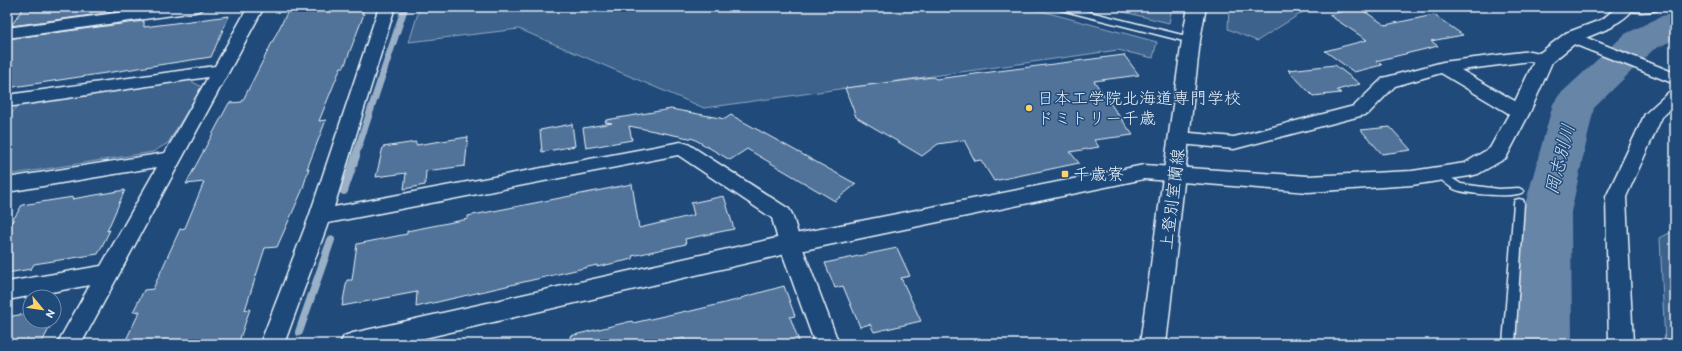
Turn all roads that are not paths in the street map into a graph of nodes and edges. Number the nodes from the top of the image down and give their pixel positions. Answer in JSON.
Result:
{"nodes":[{"id":1,"x":195,"y":7,"type":"edge"},
{"id":2,"x":256,"y":7,"type":"edge"},
{"id":3,"x":386,"y":7,"type":"edge"},
{"id":4,"x":1060,"y":7,"type":"edge"},
{"id":5,"x":1197,"y":7,"type":"edge"},
{"id":6,"x":1626,"y":7,"type":"edge"},
{"id":7,"x":1658,"y":7,"type":"edge"},
{"id":8,"x":1606,"y":23,"type":"joint"},
{"id":9,"x":7,"y":33,"type":"edge"},
{"id":10,"x":1572,"y":37,"type":"junction"},
{"id":11,"x":1191,"y":40,"type":"junction"},
{"id":12,"x":1544,"y":60,"type":"junction"},
{"id":13,"x":1443,"y":67,"type":"junction"},
{"id":14,"x":221,"y":70,"type":"junction"},
{"id":15,"x":1674,"y":84,"type":"edge"},
{"id":16,"x":7,"y":101,"type":"edge"},
{"id":17,"x":1520,"y":112,"type":"junction"},
{"id":18,"x":1180,"y":138,"type":"junction"},
{"id":19,"x":172,"y":158,"type":"junction"},
{"id":20,"x":1176,"y":174,"type":"junction"},
{"id":21,"x":1440,"y":174,"type":"junction"},
{"id":22,"x":7,"y":185,"type":"edge"},
{"id":23,"x":1519,"y":191,"type":"dead end"},
{"id":24,"x":1519,"y":203,"type":"dead end"},
{"id":25,"x":320,"y":217,"type":"junction"},
{"id":26,"x":790,"y":244,"type":"junction"},
{"id":27,"x":109,"y":273,"type":"junction"},
{"id":28,"x":7,"y":291,"type":"edge"},
{"id":29,"x":69,"y":344,"type":"edge"},
{"id":30,"x":272,"y":344,"type":"edge"},
{"id":31,"x":353,"y":344,"type":"edge"},
{"id":32,"x":827,"y":344,"type":"edge"},
{"id":33,"x":1153,"y":344,"type":"edge"},
{"id":34,"x":1509,"y":344,"type":"edge"},
{"id":35,"x":1621,"y":344,"type":"edge"}],
"edges":[{"from":1,"to":9,"type":"street"},
{"from":2,"to":14,"type":"street"},
{"from":3,"to":25,"type":"street"},
{"from":4,"to":11,"type":"lane"},
{"from":5,"to":11,"type":"street","name":"上登別室蘭線"},
{"from":6,"to":7,"type":"lane"},
{"from":6,"to":8,"type":"street"},
{"from":8,"to":10,"type":"street"},
{"from":10,"to":12,"type":"street"},
{"from":10,"to":15,"type":"street"},
{"from":11,"to":18,"type":"street","name":"上登別室蘭線"},
{"from":12,"to":13,"type":"street"},
{"from":12,"to":17,"type":"street"},
{"from":13,"to":17,"type":"street"},
{"from":13,"to":18,"type":"street"},
{"from":14,"to":16,"type":"street"},
{"from":14,"to":19,"type":"street"},
{"from":15,"to":35,"type":"street"},
{"from":17,"to":21,"type":"street"},
{"from":18,"to":20,"type":"street","name":"上登別室蘭線"},
{"from":19,"to":22,"type":"street"},
{"from":19,"to":27,"type":"street"},
{"from":20,"to":21,"type":"street"},
{"from":20,"to":26,"type":"street"},
{"from":20,"to":33,"type":"street","name":"上登別室蘭線"},
{"from":21,"to":23,"type":"lane"},
{"from":24,"to":34,"type":"lane"},
{"from":25,"to":26,"type":"street"},
{"from":25,"to":30,"type":"street"},
{"from":26,"to":31,"type":"street"},
{"from":26,"to":32,"type":"street"},
{"from":27,"to":28,"type":"street"},
{"from":27,"to":29,"type":"street"}]}
